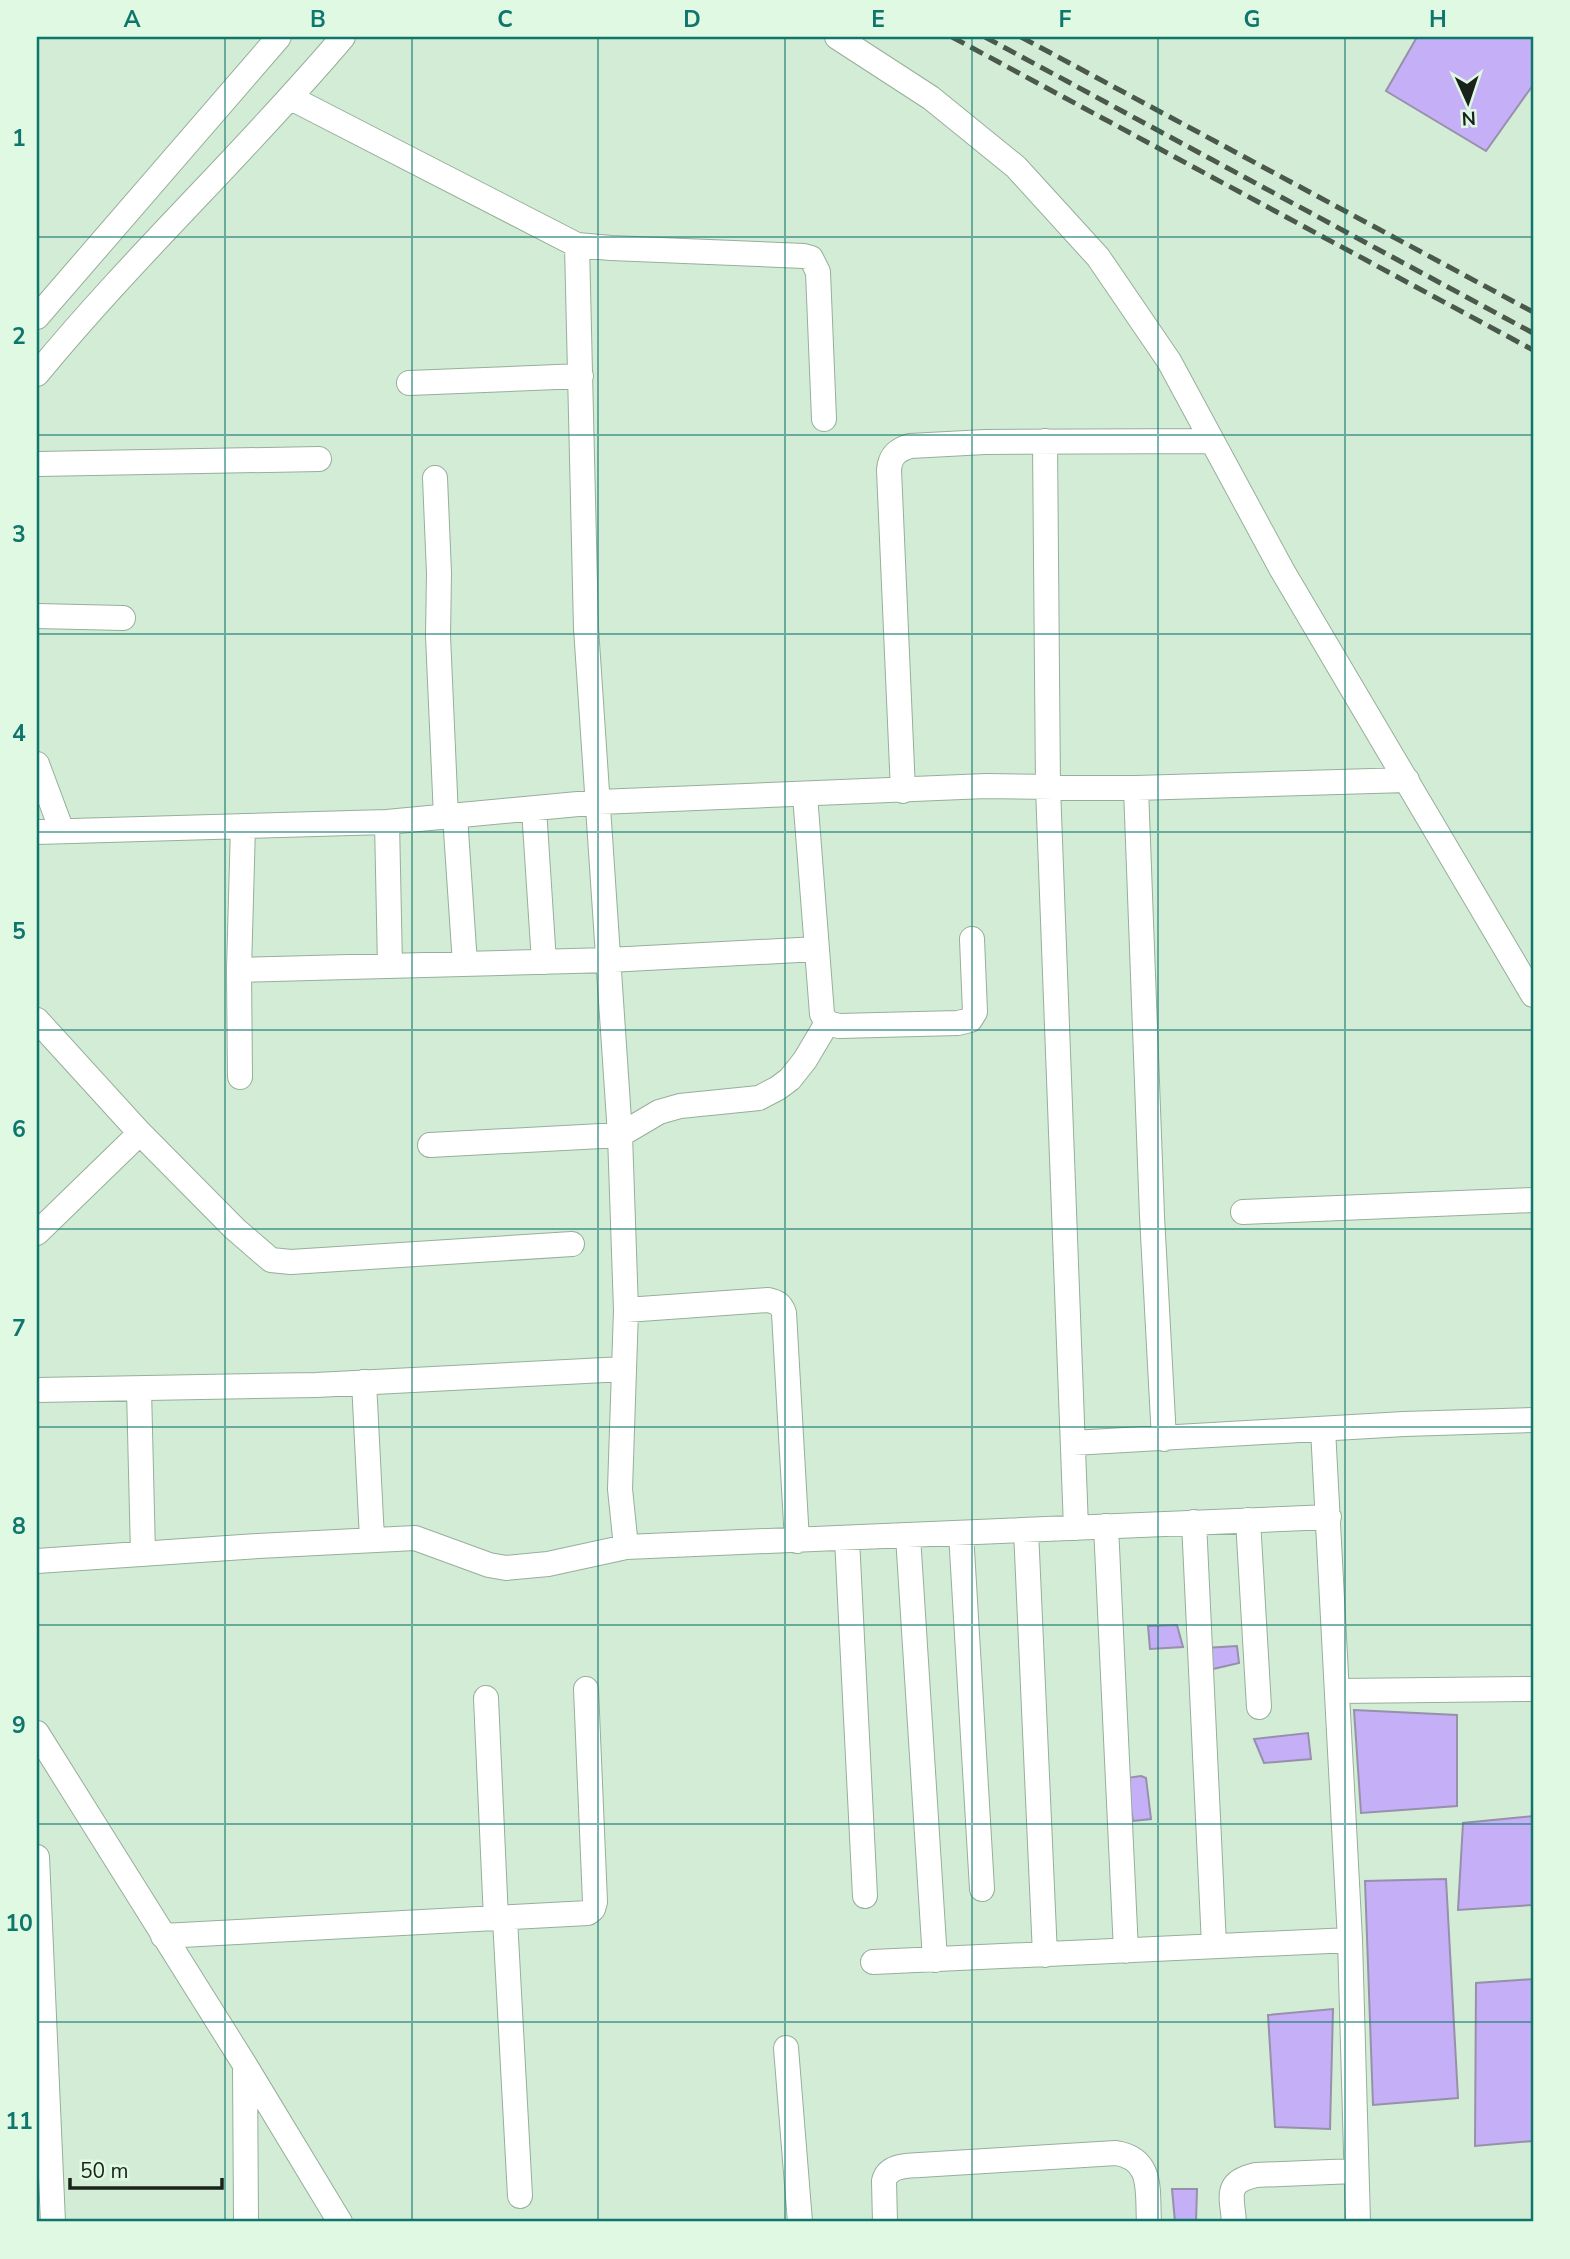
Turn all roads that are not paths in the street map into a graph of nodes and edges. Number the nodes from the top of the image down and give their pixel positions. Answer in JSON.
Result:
{"nodes":[{"id":1,"x":279,"y":37,"type":"edge"},
{"id":2,"x":343,"y":37,"type":"edge"},
{"id":3,"x":838,"y":37,"type":"edge"},
{"id":4,"x":291,"y":98,"type":"junction"},
{"id":5,"x":577,"y":245,"type":"junction"},
{"id":6,"x":37,"y":317,"type":"edge"},
{"id":7,"x":37,"y":374,"type":"edge"},
{"id":8,"x":580,"y":376,"type":"junction"},
{"id":9,"x":409,"y":383,"type":"dead end"},
{"id":10,"x":824,"y":419,"type":"dead end"},
{"id":11,"x":1212,"y":441,"type":"junction"},
{"id":12,"x":1045,"y":442,"type":"junction"},
{"id":13,"x":319,"y":459,"type":"dead end"},
{"id":14,"x":37,"y":464,"type":"edge"},
{"id":15,"x":435,"y":478,"type":"dead end"},
{"id":16,"x":37,"y":615,"type":"edge"},
{"id":17,"x":123,"y":618,"type":"dead end"},
{"id":18,"x":37,"y":764,"type":"edge"},
{"id":19,"x":1407,"y":780,"type":"junction"},
{"id":20,"x":1048,"y":788,"type":"junction"},
{"id":21,"x":1136,"y":788,"type":"junction"},
{"id":22,"x":903,"y":791,"type":"junction"},
{"id":23,"x":805,"y":795,"type":"junction"},
{"id":24,"x":599,"y":802,"type":"junction"},
{"id":25,"x":534,"y":810,"type":"junction"},
{"id":26,"x":451,"y":816,"type":"junction"},
{"id":27,"x":387,"y":822,"type":"junction"},
{"id":28,"x":243,"y":827,"type":"junction"},
{"id":29,"x":62,"y":831,"type":"junction"},
{"id":30,"x":37,"y":832,"type":"edge"},
{"id":31,"x":972,"y":939,"type":"dead end"},
{"id":32,"x":817,"y":949,"type":"junction"},
{"id":33,"x":609,"y":960,"type":"junction"},
{"id":34,"x":544,"y":962,"type":"junction"},
{"id":35,"x":465,"y":964,"type":"junction"},
{"id":36,"x":390,"y":966,"type":"junction"},
{"id":37,"x":239,"y":970,"type":"junction"},
{"id":38,"x":1533,"y":995,"type":"edge"},
{"id":39,"x":37,"y":1020,"type":"edge"},
{"id":40,"x":827,"y":1023,"type":"junction"},
{"id":41,"x":240,"y":1077,"type":"dead end"},
{"id":42,"x":140,"y":1133,"type":"junction"},
{"id":43,"x":620,"y":1135,"type":"junction"},
{"id":44,"x":430,"y":1145,"type":"dead end"},
{"id":45,"x":1533,"y":1200,"type":"edge"},
{"id":46,"x":1243,"y":1212,"type":"dead end"},
{"id":47,"x":37,"y":1233,"type":"edge"},
{"id":48,"x":572,"y":1244,"type":"dead end"},
{"id":49,"x":626,"y":1310,"type":"junction"},
{"id":50,"x":624,"y":1369,"type":"junction"},
{"id":51,"x":364,"y":1382,"type":"junction"},
{"id":52,"x":139,"y":1388,"type":"junction"},
{"id":53,"x":37,"y":1390,"type":"edge"},
{"id":54,"x":1533,"y":1420,"type":"edge"},
{"id":55,"x":1323,"y":1429,"type":"junction"},
{"id":56,"x":1164,"y":1439,"type":"junction"},
{"id":57,"x":1073,"y":1443,"type":"junction"},
{"id":58,"x":1329,"y":1517,"type":"junction"},
{"id":59,"x":1248,"y":1520,"type":"junction"},
{"id":60,"x":1194,"y":1522,"type":"junction"},
{"id":61,"x":1106,"y":1526,"type":"junction"},
{"id":62,"x":1076,"y":1528,"type":"junction"},
{"id":63,"x":1026,"y":1530,"type":"junction"},
{"id":64,"x":961,"y":1533,"type":"junction"},
{"id":65,"x":908,"y":1536,"type":"junction"},
{"id":66,"x":372,"y":1539,"type":"junction"},
{"id":67,"x":847,"y":1539,"type":"junction"},
{"id":68,"x":797,"y":1541,"type":"junction"},
{"id":69,"x":626,"y":1547,"type":"junction"},
{"id":70,"x":143,"y":1553,"type":"junction"},
{"id":71,"x":37,"y":1561,"type":"edge"},
{"id":72,"x":586,"y":1689,"type":"dead end"},
{"id":73,"x":1533,"y":1689,"type":"edge"},
{"id":74,"x":1339,"y":1691,"type":"junction"},
{"id":75,"x":486,"y":1698,"type":"dead end"},
{"id":76,"x":1259,"y":1707,"type":"dead end"},
{"id":77,"x":39,"y":1751,"type":"edge"},
{"id":78,"x":37,"y":1857,"type":"edge"},
{"id":79,"x":982,"y":1889,"type":"dead end"},
{"id":80,"x":865,"y":1896,"type":"dead end"},
{"id":81,"x":501,"y":1919,"type":"junction"},
{"id":82,"x":163,"y":1936,"type":"junction"},
{"id":83,"x":1350,"y":1940,"type":"junction"},
{"id":84,"x":1214,"y":1945,"type":"junction"},
{"id":85,"x":1126,"y":1951,"type":"junction"},
{"id":86,"x":1045,"y":1955,"type":"junction"},
{"id":87,"x":936,"y":1960,"type":"junction"},
{"id":88,"x":873,"y":1962,"type":"dead end"},
{"id":89,"x":786,"y":2048,"type":"dead end"},
{"id":90,"x":245,"y":2065,"type":"junction"},
{"id":91,"x":1355,"y":2171,"type":"junction"},
{"id":92,"x":520,"y":2196,"type":"dead end"},
{"id":93,"x":47,"y":2211,"type":"edge"},
{"id":94,"x":246,"y":2222,"type":"edge"},
{"id":95,"x":340,"y":2222,"type":"edge"},
{"id":96,"x":800,"y":2222,"type":"edge"},
{"id":97,"x":885,"y":2222,"type":"edge"},
{"id":98,"x":1149,"y":2222,"type":"edge"},
{"id":99,"x":1234,"y":2222,"type":"edge"},
{"id":100,"x":1358,"y":2222,"type":"edge"}],
"edges":[{"from":1,"to":6,"type":"street"},
{"from":2,"to":4,"type":"street"},
{"from":3,"to":11,"type":"street"},
{"from":4,"to":5,"type":"street"},
{"from":4,"to":7,"type":"street"},
{"from":5,"to":8,"type":"street"},
{"from":5,"to":10,"type":"street"},
{"from":8,"to":9,"type":"street"},
{"from":8,"to":24,"type":"street"},
{"from":11,"to":12,"type":"street"},
{"from":11,"to":19,"type":"street"},
{"from":12,"to":20,"type":"street"},
{"from":12,"to":22,"type":"street"},
{"from":13,"to":14,"type":"street"},
{"from":15,"to":26,"type":"street"},
{"from":16,"to":17,"type":"street"},
{"from":18,"to":29,"type":"street"},
{"from":19,"to":21,"type":"street"},
{"from":19,"to":38,"type":"street"},
{"from":20,"to":21,"type":"street"},
{"from":20,"to":22,"type":"street"},
{"from":20,"to":57,"type":"street"},
{"from":21,"to":56,"type":"street"},
{"from":22,"to":23,"type":"street"},
{"from":23,"to":24,"type":"street"},
{"from":23,"to":32,"type":"street"},
{"from":24,"to":25,"type":"street"},
{"from":24,"to":33,"type":"street"},
{"from":25,"to":26,"type":"street"},
{"from":25,"to":34,"type":"street"},
{"from":26,"to":27,"type":"street"},
{"from":26,"to":35,"type":"street"},
{"from":27,"to":28,"type":"street"},
{"from":27,"to":36,"type":"street"},
{"from":28,"to":29,"type":"street"},
{"from":28,"to":37,"type":"street"},
{"from":29,"to":30,"type":"street"},
{"from":31,"to":40,"type":"street"},
{"from":32,"to":33,"type":"street"},
{"from":32,"to":40,"type":"street"},
{"from":33,"to":34,"type":"street"},
{"from":33,"to":43,"type":"street"},
{"from":34,"to":35,"type":"street"},
{"from":35,"to":36,"type":"street"},
{"from":36,"to":37,"type":"street"},
{"from":37,"to":41,"type":"street"},
{"from":39,"to":42,"type":"street"},
{"from":40,"to":43,"type":"street"},
{"from":42,"to":47,"type":"street"},
{"from":42,"to":48,"type":"street"},
{"from":43,"to":44,"type":"street"},
{"from":43,"to":49,"type":"street"},
{"from":45,"to":46,"type":"street"},
{"from":49,"to":50,"type":"street"},
{"from":49,"to":68,"type":"street"},
{"from":50,"to":51,"type":"street"},
{"from":50,"to":69,"type":"street"},
{"from":51,"to":52,"type":"street"},
{"from":51,"to":66,"type":"street"},
{"from":52,"to":53,"type":"street"},
{"from":52,"to":70,"type":"street"},
{"from":54,"to":55,"type":"street"},
{"from":55,"to":56,"type":"street"},
{"from":55,"to":58,"type":"street"},
{"from":56,"to":57,"type":"street"},
{"from":57,"to":62,"type":"street"},
{"from":58,"to":59,"type":"street"},
{"from":58,"to":74,"type":"street"},
{"from":59,"to":60,"type":"street"},
{"from":59,"to":76,"type":"street"},
{"from":60,"to":61,"type":"street"},
{"from":60,"to":84,"type":"street"},
{"from":61,"to":62,"type":"street"},
{"from":61,"to":85,"type":"street"},
{"from":62,"to":63,"type":"street"},
{"from":63,"to":64,"type":"street"},
{"from":63,"to":86,"type":"street"},
{"from":64,"to":65,"type":"street"},
{"from":64,"to":79,"type":"street"},
{"from":65,"to":67,"type":"street"},
{"from":65,"to":87,"type":"street"},
{"from":66,"to":69,"type":"street"},
{"from":66,"to":70,"type":"street"},
{"from":67,"to":68,"type":"street"},
{"from":67,"to":80,"type":"street"},
{"from":68,"to":69,"type":"street"},
{"from":70,"to":71,"type":"street"},
{"from":72,"to":81,"type":"street"},
{"from":73,"to":74,"type":"street"},
{"from":74,"to":83,"type":"street"},
{"from":75,"to":81,"type":"street"},
{"from":77,"to":82,"type":"street"},
{"from":78,"to":93,"type":"street"},
{"from":81,"to":82,"type":"street"},
{"from":81,"to":92,"type":"street"},
{"from":82,"to":90,"type":"street"},
{"from":83,"to":84,"type":"street"},
{"from":83,"to":91,"type":"street"},
{"from":84,"to":85,"type":"street"},
{"from":85,"to":86,"type":"street"},
{"from":86,"to":87,"type":"street"},
{"from":87,"to":88,"type":"street"},
{"from":89,"to":96,"type":"street"},
{"from":90,"to":94,"type":"street"},
{"from":90,"to":95,"type":"street"},
{"from":91,"to":99,"type":"street"},
{"from":91,"to":100,"type":"street"},
{"from":97,"to":98,"type":"street"}]}
